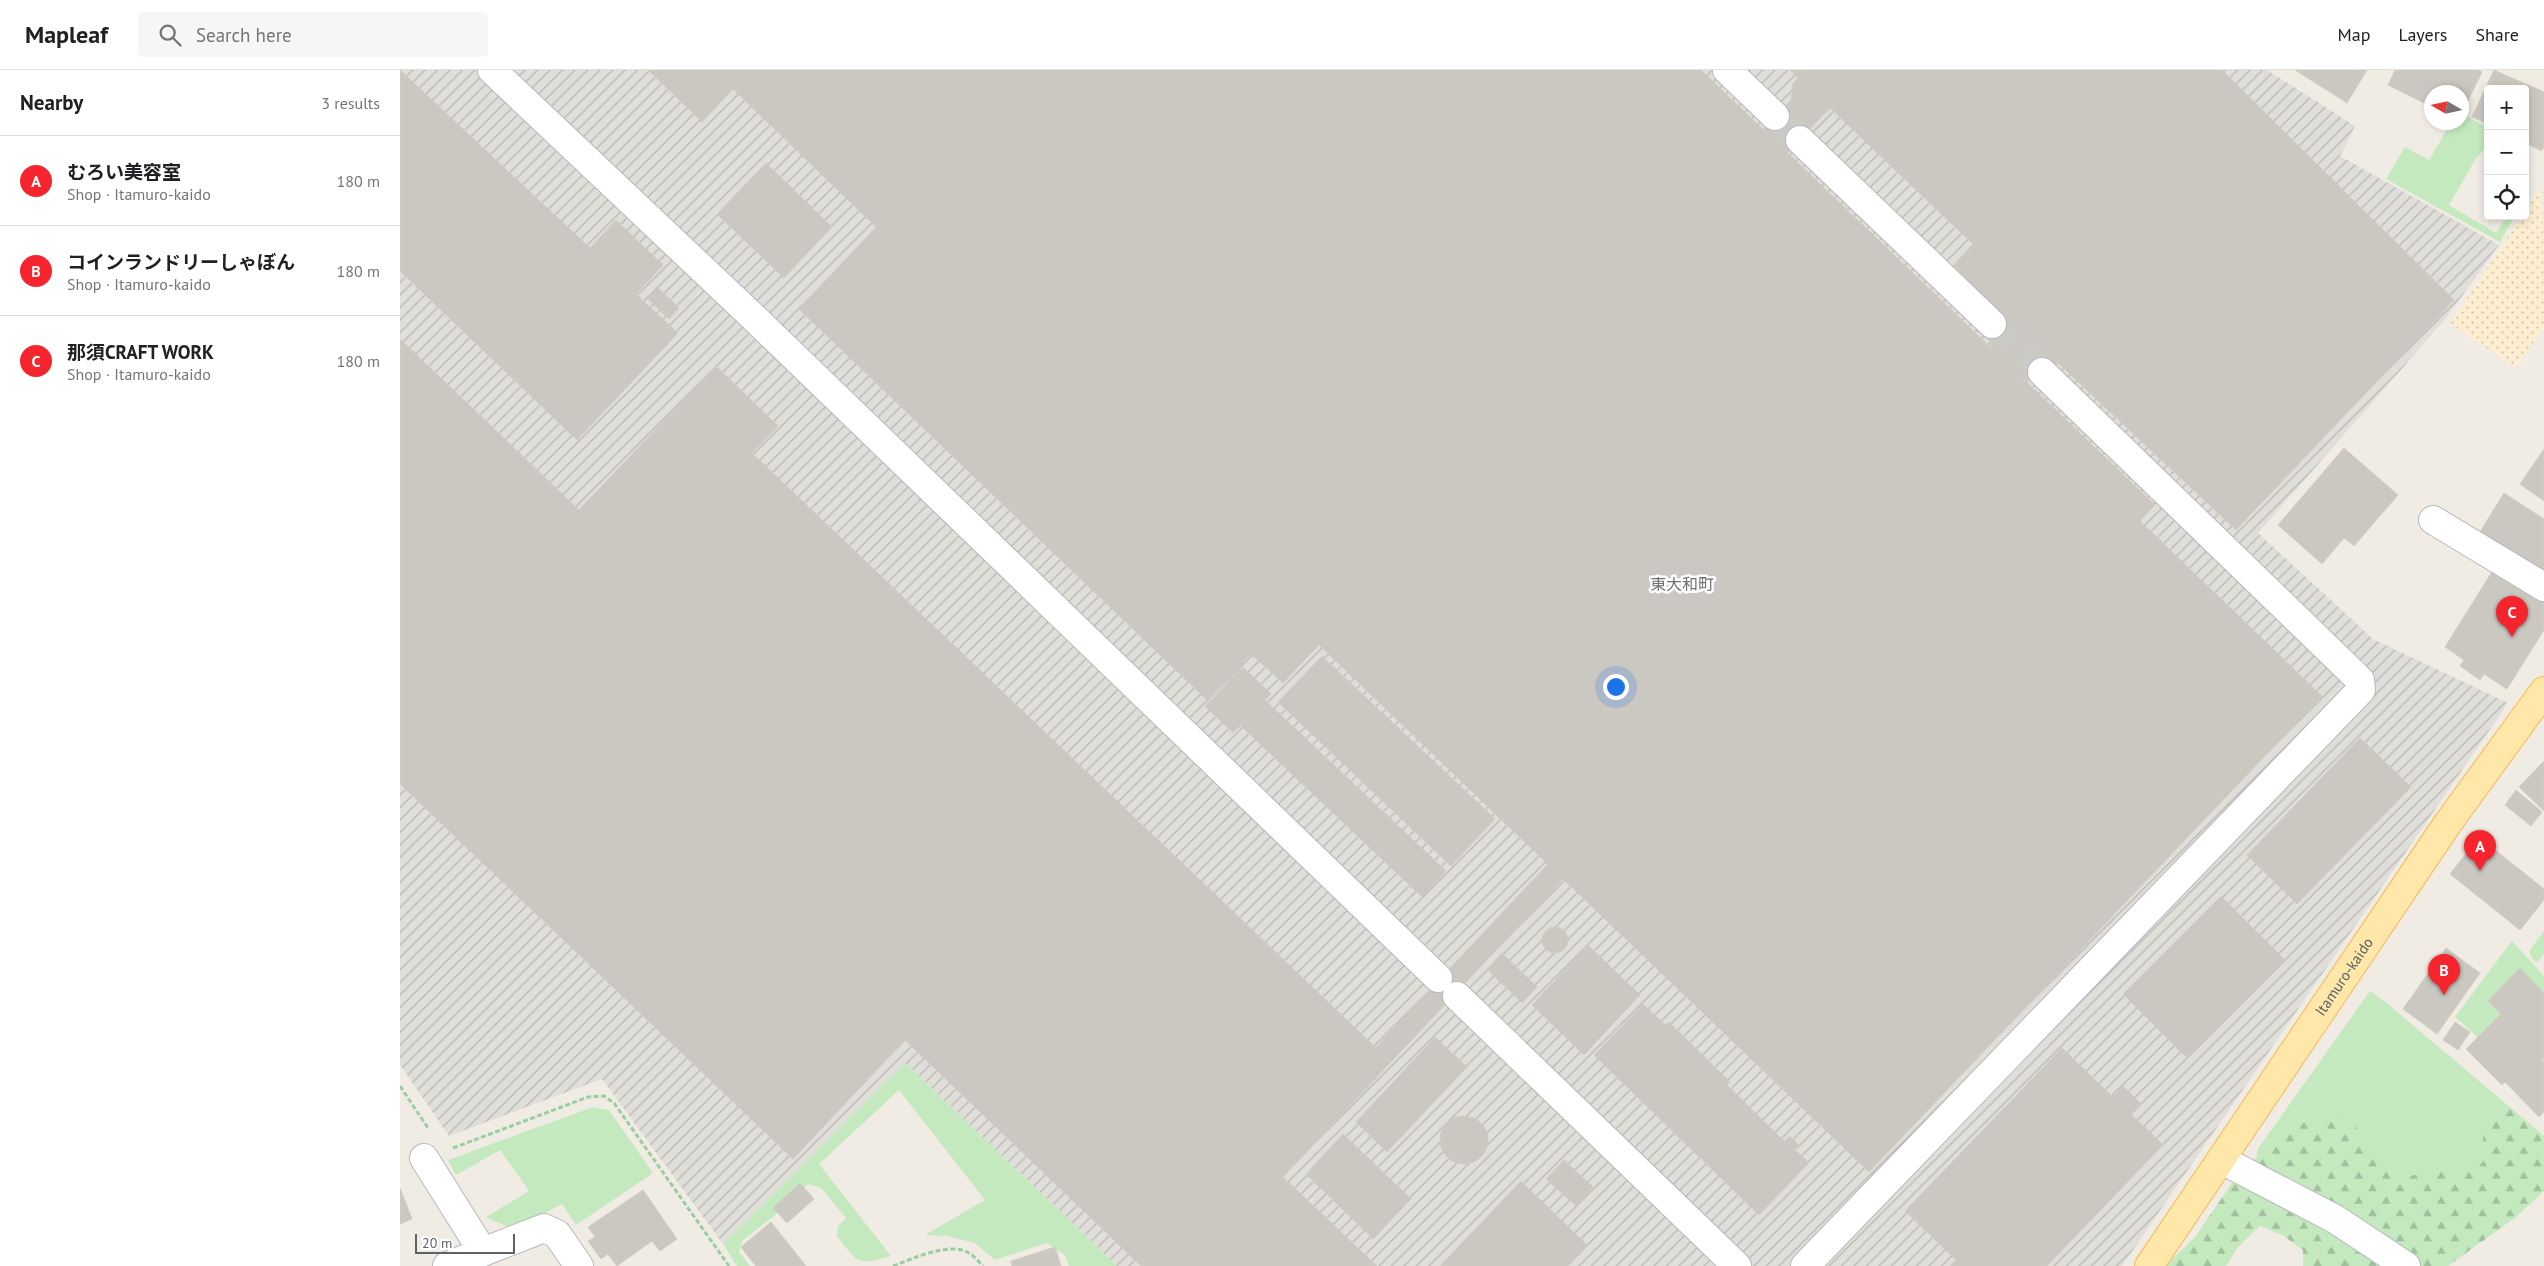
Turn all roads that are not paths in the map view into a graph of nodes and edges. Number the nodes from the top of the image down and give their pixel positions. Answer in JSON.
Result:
{"nodes":[{"id":1,"x":492,"y":70,"type":"edge"},
{"id":2,"x":1727,"y":70,"type":"edge"},
{"id":3,"x":1775,"y":116,"type":"tunnel mouth"},
{"id":4,"x":1800,"y":140,"type":"tunnel mouth"},
{"id":5,"x":1992,"y":324,"type":"tunnel mouth"},
{"id":6,"x":2042,"y":372,"type":"tunnel mouth"},
{"id":7,"x":2433,"y":520,"type":"dead end"},
{"id":8,"x":2544,"y":587,"type":"edge"},
{"id":9,"x":2544,"y":691,"type":"edge"},
{"id":10,"x":434,"y":1154,"type":"road end"},
{"id":11,"x":2222,"y":1160,"type":"junction"},
{"id":12,"x":483,"y":1252,"type":"junction"},
{"id":13,"x":447,"y":1266,"type":"edge"},
{"id":14,"x":579,"y":1266,"type":"edge"},
{"id":15,"x":1737,"y":1266,"type":"edge"},
{"id":16,"x":1805,"y":1266,"type":"edge"},
{"id":17,"x":2149,"y":1266,"type":"edge"},
{"id":18,"x":2406,"y":1266,"type":"edge"}],
"edges":[{"from":1,"to":15,"type":"street"},
{"from":2,"to":3,"type":"street"},
{"from":4,"to":5,"type":"street"},
{"from":6,"to":16,"type":"street"},
{"from":7,"to":8,"type":"street"},
{"from":9,"to":11,"type":"main road","name":"Itamuro-kaido"},
{"from":10,"to":12,"type":"street"},
{"from":11,"to":17,"type":"main road","name":"Itamuro-kaido"},
{"from":11,"to":18,"type":"street"},
{"from":12,"to":13,"type":"street"},
{"from":12,"to":14,"type":"street"}]}
